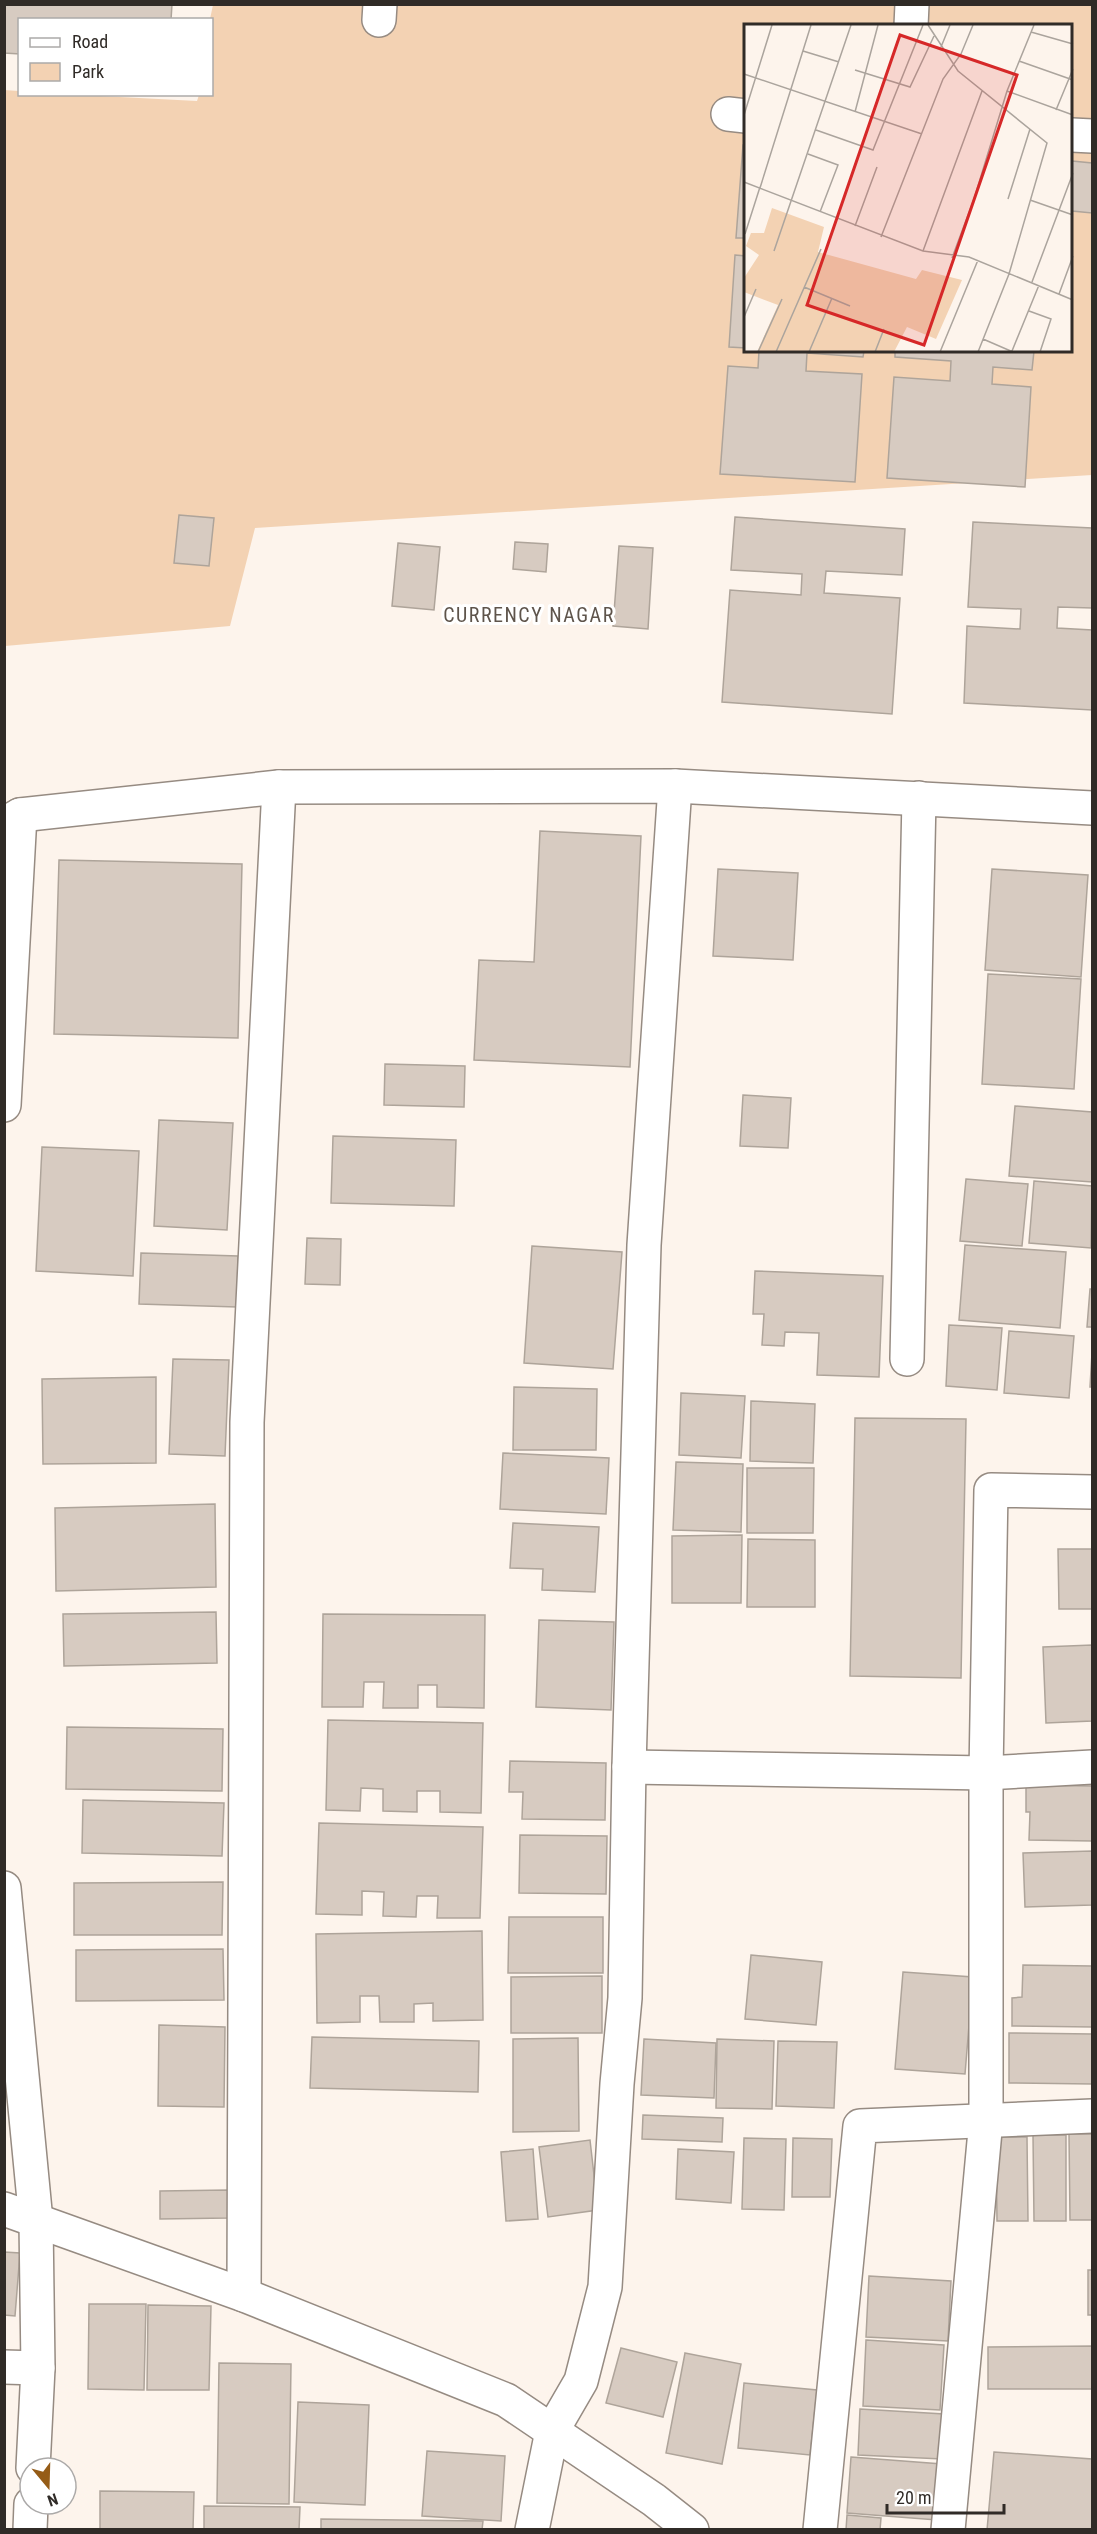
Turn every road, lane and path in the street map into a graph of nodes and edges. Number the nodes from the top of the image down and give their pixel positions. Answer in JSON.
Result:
{"nodes":[{"id":1,"x":912,"y":4,"type":"edge"},
{"id":2,"x":910,"y":24,"type":"edge"},
{"id":3,"x":1073,"y":135,"type":"edge"},
{"id":4,"x":1092,"y":136,"type":"edge"},
{"id":5,"x":675,"y":786,"type":"junction"},
{"id":6,"x":279,"y":787,"type":"junction"},
{"id":7,"x":919,"y":798,"type":"junction"},
{"id":8,"x":1092,"y":808,"type":"edge"},
{"id":9,"x":12,"y":820,"type":"edge"},
{"id":10,"x":4,"y":1105,"type":"edge"},
{"id":11,"x":906,"y":1359,"type":"dead end"},
{"id":12,"x":1092,"y":1492,"type":"edge"},
{"id":13,"x":629,"y":1767,"type":"junction"},
{"id":14,"x":1092,"y":1767,"type":"edge"},
{"id":15,"x":986,"y":1773,"type":"junction"},
{"id":16,"x":4,"y":1888,"type":"edge"},
{"id":17,"x":1092,"y":2116,"type":"edge"},
{"id":18,"x":986,"y":2120,"type":"junction"},
{"id":19,"x":4,"y":2210,"type":"edge"},
{"id":20,"x":36,"y":2220,"type":"junction"},
{"id":21,"x":244,"y":2295,"type":"junction"},
{"id":22,"x":4,"y":2367,"type":"edge"},
{"id":23,"x":39,"y":2368,"type":"junction"},
{"id":24,"x":552,"y":2431,"type":"junction"},
{"id":25,"x":34,"y":2456,"type":"edge"},
{"id":26,"x":532,"y":2529,"type":"edge"},
{"id":27,"x":692,"y":2529,"type":"edge"},
{"id":28,"x":820,"y":2529,"type":"edge"},
{"id":29,"x":948,"y":2529,"type":"edge"}],
"edges":[{"from":1,"to":2,"type":"street"},
{"from":3,"to":4,"type":"street"},
{"from":5,"to":6,"type":"street"},
{"from":5,"to":7,"type":"street"},
{"from":5,"to":13,"type":"street"},
{"from":6,"to":9,"type":"street"},
{"from":6,"to":21,"type":"street"},
{"from":7,"to":8,"type":"street"},
{"from":7,"to":11,"type":"street"},
{"from":9,"to":10,"type":"street"},
{"from":12,"to":15,"type":"street"},
{"from":13,"to":15,"type":"street"},
{"from":13,"to":24,"type":"street"},
{"from":14,"to":15,"type":"street"},
{"from":15,"to":18,"type":"street"},
{"from":16,"to":20,"type":"street"},
{"from":17,"to":18,"type":"street"},
{"from":18,"to":28,"type":"street"},
{"from":18,"to":29,"type":"street"},
{"from":19,"to":20,"type":"street"},
{"from":20,"to":21,"type":"street"},
{"from":20,"to":23,"type":"street"},
{"from":21,"to":24,"type":"street"},
{"from":22,"to":23,"type":"street"},
{"from":23,"to":25,"type":"street"},
{"from":24,"to":26,"type":"street"},
{"from":24,"to":27,"type":"street"}]}
